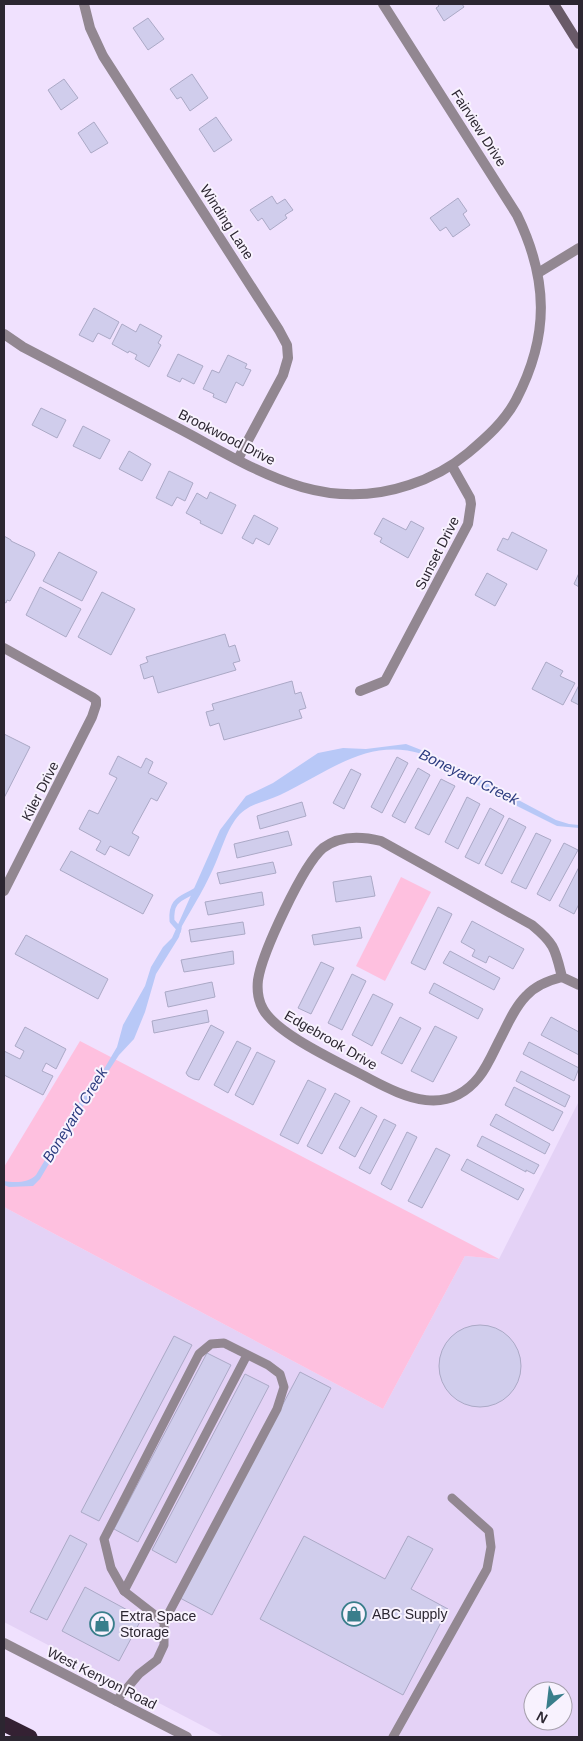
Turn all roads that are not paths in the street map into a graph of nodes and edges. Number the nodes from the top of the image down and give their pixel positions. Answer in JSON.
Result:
{"nodes":[{"id":1,"x":84,"y":4,"type":"edge"},
{"id":2,"x":383,"y":4,"type":"edge"},
{"id":3,"x":554,"y":4,"type":"edge"},
{"id":4,"x":579,"y":44,"type":"edge"},
{"id":5,"x":579,"y":248,"type":"edge"},
{"id":6,"x":538,"y":273,"type":"junction"},
{"id":7,"x":4,"y":334,"type":"edge"},
{"id":8,"x":238,"y":459,"type":"junction"},
{"id":9,"x":452,"y":466,"type":"junction"},
{"id":10,"x":4,"y":648,"type":"edge"},
{"id":11,"x":360,"y":691,"type":"dead end"},
{"id":12,"x":4,"y":891,"type":"edge"},
{"id":13,"x":562,"y":976,"type":"junction"},
{"id":14,"x":579,"y":985,"type":"edge"},
{"id":15,"x":247,"y":1355,"type":"junction"},
{"id":16,"x":452,"y":1498,"type":"dead end"},
{"id":17,"x":124,"y":1590,"type":"junction"},
{"id":18,"x":164,"y":1622,"type":"junction"},
{"id":19,"x":4,"y":1643,"type":"edge"},
{"id":20,"x":116,"y":1701,"type":"junction"},
{"id":21,"x":4,"y":1724,"type":"edge"},
{"id":22,"x":30,"y":1737,"type":"edge"},
{"id":23,"x":187,"y":1737,"type":"edge"},
{"id":24,"x":393,"y":1737,"type":"edge"}],
"edges":[{"from":1,"to":8,"type":"street","name":"Winding Lane"},
{"from":2,"to":6,"type":"street","name":"Fairview Drive"},
{"from":3,"to":4,"type":"main road"},
{"from":5,"to":6,"type":"street"},
{"from":6,"to":9,"type":"street"},
{"from":7,"to":8,"type":"street","name":"Brookwood Drive"},
{"from":8,"to":9,"type":"street","name":"Brookwood Drive"},
{"from":9,"to":11,"type":"street","name":"Sunset Drive"},
{"from":10,"to":12,"type":"street","name":"Kiler Drive"},
{"from":13,"to":13,"type":"street","name":"Edgebrook Drive"},
{"from":13,"to":14,"type":"street"},
{"from":15,"to":17,"type":"lane"},
{"from":15,"to":17,"type":"lane"},
{"from":15,"to":18,"type":"lane"},
{"from":16,"to":24,"type":"lane"},
{"from":17,"to":18,"type":"lane"},
{"from":18,"to":20,"type":"lane"},
{"from":19,"to":20,"type":"street","name":"West Kenyon Road"},
{"from":20,"to":23,"type":"street","name":"West Kenyon Road"},
{"from":21,"to":22,"type":"highway"}]}
